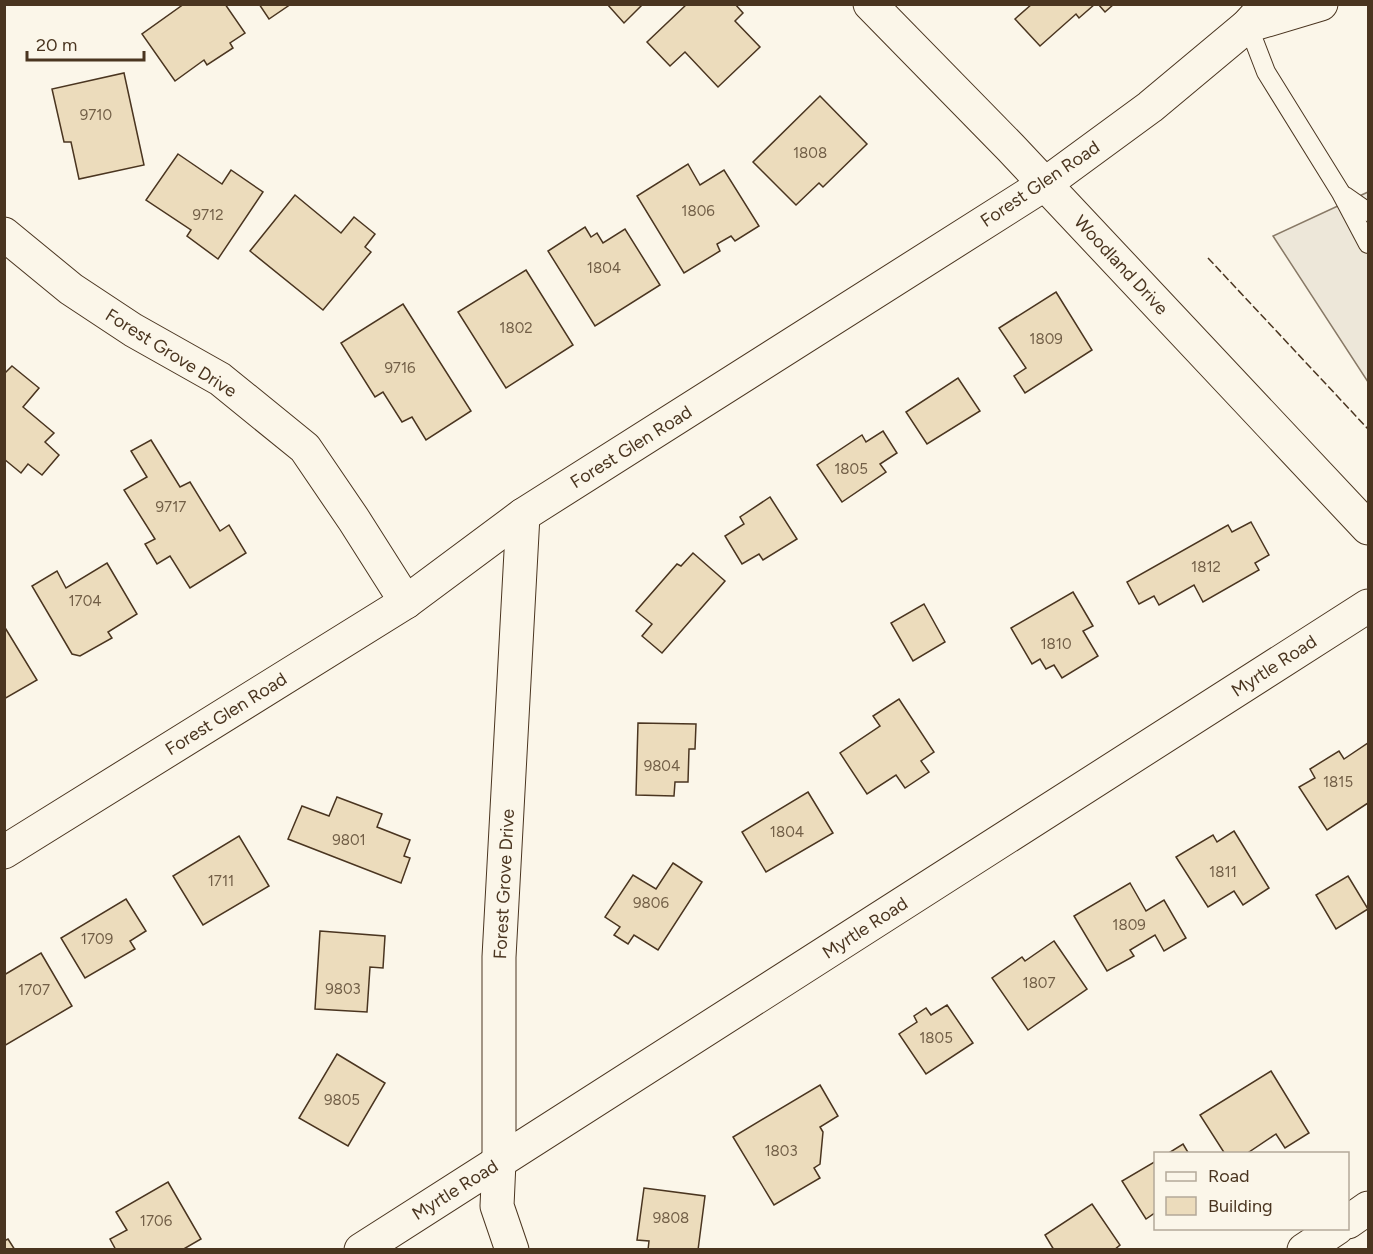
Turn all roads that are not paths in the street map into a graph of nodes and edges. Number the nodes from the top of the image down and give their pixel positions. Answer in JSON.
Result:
{"nodes":[{"id":1,"x":870,"y":4,"type":"edge"},
{"id":2,"x":1321,"y":4,"type":"edge"},
{"id":3,"x":1253,"y":12,"type":"edge"},
{"id":4,"x":1045,"y":184,"type":"junction"},
{"id":5,"x":1341,"y":193,"type":"junction"},
{"id":6,"x":1368,"y":212,"type":"edge"},
{"id":7,"x":4,"y":234,"type":"edge"},
{"id":8,"x":1368,"y":244,"type":"edge"},
{"id":9,"x":523,"y":515,"type":"junction"},
{"id":10,"x":1368,"y":528,"type":"edge"},
{"id":11,"x":406,"y":602,"type":"junction"},
{"id":12,"x":1368,"y":606,"type":"edge"},
{"id":13,"x":4,"y":852,"type":"edge"},
{"id":14,"x":499,"y":1162,"type":"junction"},
{"id":15,"x":1368,"y":1208,"type":"edge"},
{"id":16,"x":1349,"y":1221,"type":"edge"},
{"id":17,"x":1334,"y":1230,"type":"edge"},
{"id":18,"x":361,"y":1250,"type":"edge"},
{"id":19,"x":512,"y":1250,"type":"edge"},
{"id":20,"x":1305,"y":1250,"type":"edge"}],
"edges":[{"from":1,"to":4,"type":"street","name":"Woodland Drive"},
{"from":2,"to":3,"type":"street","name":"Forest Glen Road"},
{"from":3,"to":4,"type":"street","name":"Forest Glen Road"},
{"from":3,"to":5,"type":"lane"},
{"from":4,"to":9,"type":"street","name":"Forest Glen Road"},
{"from":4,"to":10,"type":"street","name":"Woodland Drive"},
{"from":5,"to":6,"type":"lane"},
{"from":5,"to":8,"type":"lane"},
{"from":7,"to":11,"type":"street","name":"Forest Grove Drive"},
{"from":9,"to":11,"type":"street","name":"Forest Glen Road"},
{"from":9,"to":14,"type":"street","name":"Forest Grove Drive"},
{"from":11,"to":13,"type":"street","name":"Forest Glen Road"},
{"from":12,"to":14,"type":"street","name":"Myrtle Road"},
{"from":14,"to":18,"type":"street","name":"Myrtle Road"},
{"from":14,"to":19,"type":"street","name":"Forest Grove Drive"},
{"from":15,"to":16,"type":"street"},
{"from":17,"to":20,"type":"street"}]}
